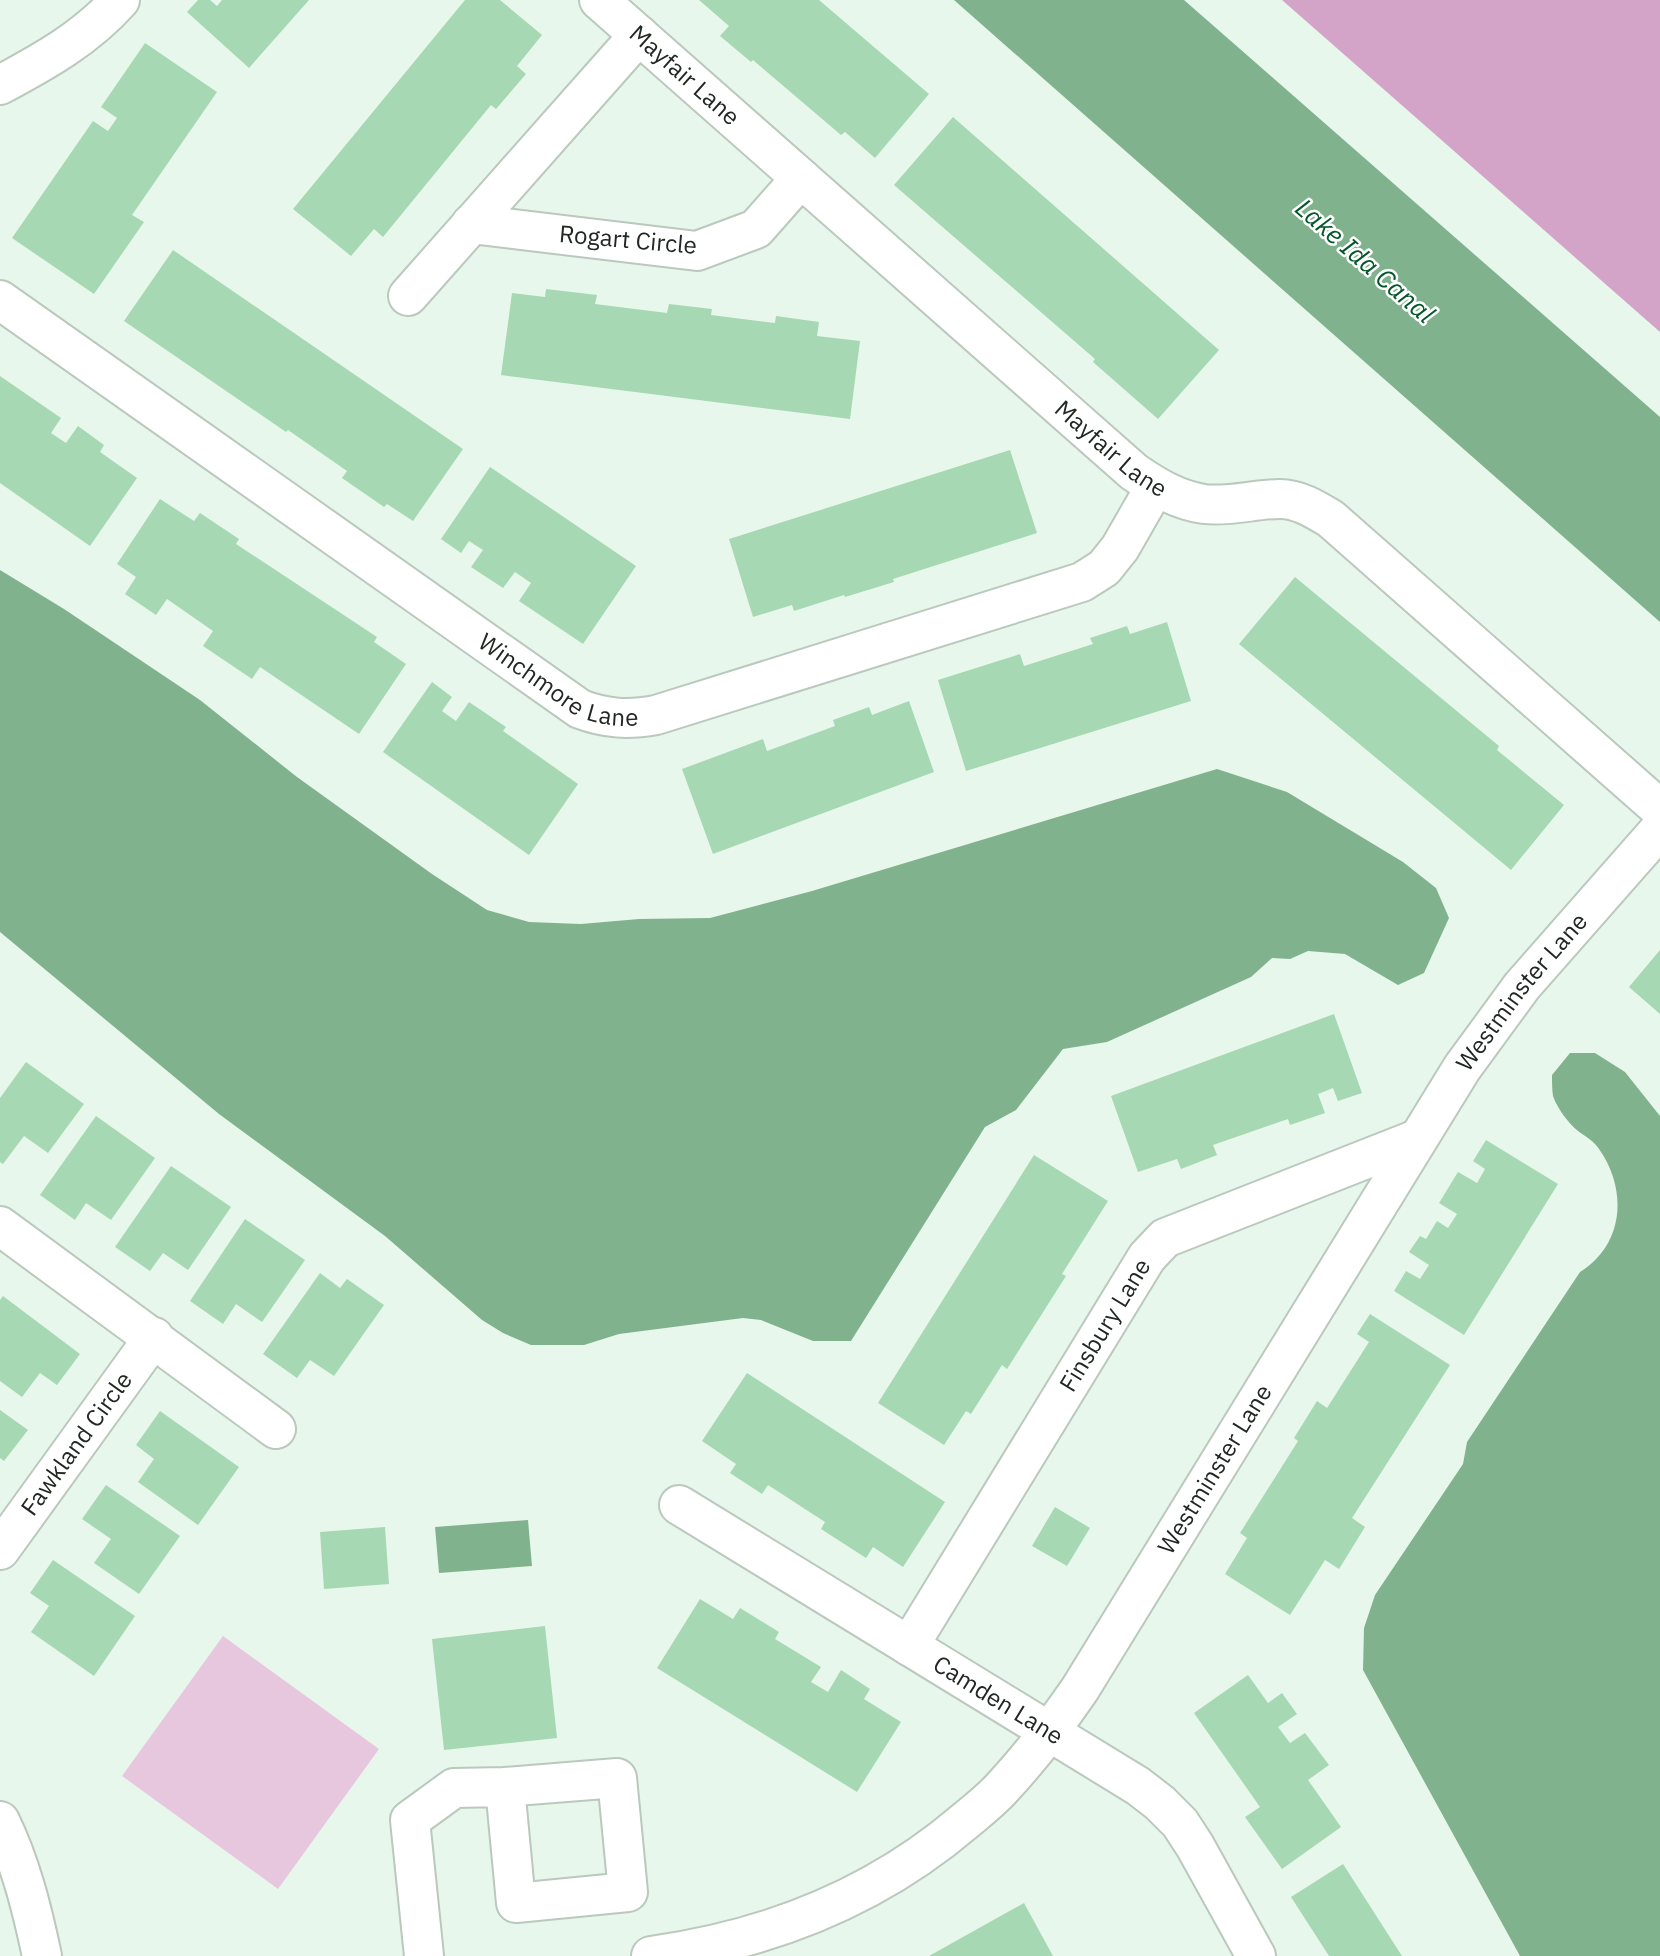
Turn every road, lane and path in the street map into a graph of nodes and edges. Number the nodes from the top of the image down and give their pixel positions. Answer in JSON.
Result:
{"nodes":[{"id":1,"x":120,"y":0,"type":"edge"},
{"id":2,"x":599,"y":0,"type":"edge"},
{"id":3,"x":639,"y":35,"type":"junction"},
{"id":4,"x":0,"y":85,"type":"edge"},
{"id":5,"x":801,"y":178,"type":"junction"},
{"id":6,"x":471,"y":224,"type":"junction"},
{"id":7,"x":408,"y":296,"type":"dead end"},
{"id":8,"x":0,"y":300,"type":"edge"},
{"id":9,"x":1156,"y":487,"type":"junction"},
{"id":10,"x":1660,"y":809,"type":"edge"},
{"id":11,"x":1660,"y":829,"type":"edge"},
{"id":12,"x":1417,"y":1139,"type":"junction"},
{"id":13,"x":0,"y":1226,"type":"edge"},
{"id":14,"x":153,"y":1337,"type":"junction"},
{"id":15,"x":276,"y":1429,"type":"dead end"},
{"id":16,"x":679,"y":1505,"type":"dead end"},
{"id":17,"x":0,"y":1550,"type":"edge"},
{"id":18,"x":909,"y":1646,"type":"junction"},
{"id":19,"x":1050,"y":1732,"type":"junction"},
{"id":20,"x":505,"y":1787,"type":"dead end"},
{"id":21,"x":0,"y":1821,"type":"edge"},
{"id":22,"x":42,"y":1956,"type":"edge"},
{"id":23,"x":424,"y":1956,"type":"edge"},
{"id":24,"x":651,"y":1956,"type":"edge"},
{"id":25,"x":1256,"y":1956,"type":"edge"}],
"edges":[{"from":1,"to":4,"type":"street"},
{"from":2,"to":3,"type":"street","name":"Mayfair Lane"},
{"from":3,"to":5,"type":"street","name":"Mayfair Lane"},
{"from":3,"to":6,"type":"street"},
{"from":5,"to":6,"type":"street","name":"Rogart Circle"},
{"from":5,"to":9,"type":"street","name":"Mayfair Lane"},
{"from":6,"to":7,"type":"street"},
{"from":8,"to":9,"type":"street","name":"Winchmore Lane"},
{"from":9,"to":10,"type":"street","name":"Mayfair Lane"},
{"from":11,"to":12,"type":"street","name":"Westminster Lane"},
{"from":12,"to":18,"type":"street","name":"Finsbury Lane"},
{"from":12,"to":19,"type":"street","name":"Westminster Lane"},
{"from":13,"to":14,"type":"street"},
{"from":14,"to":15,"type":"street"},
{"from":14,"to":17,"type":"street","name":"Fawkland Circle"},
{"from":16,"to":18,"type":"street","name":"Camden Lane"},
{"from":18,"to":19,"type":"street","name":"Camden Lane"},
{"from":19,"to":24,"type":"street","name":"Westminster Lane"},
{"from":19,"to":25,"type":"street","name":"Camden Lane"},
{"from":20,"to":23,"type":"street"},
{"from":21,"to":22,"type":"street"}]}
